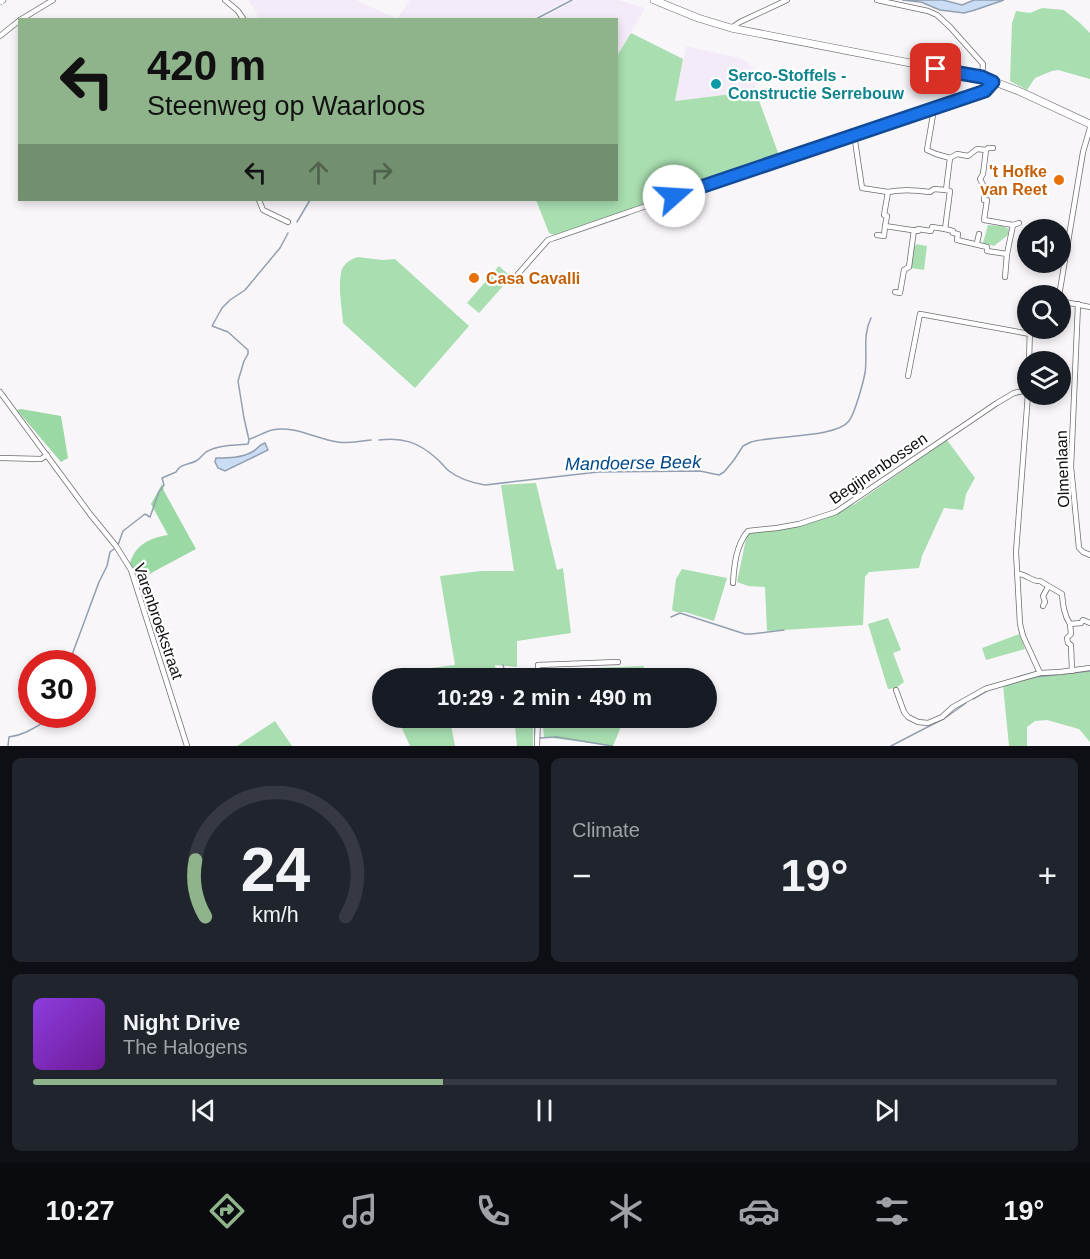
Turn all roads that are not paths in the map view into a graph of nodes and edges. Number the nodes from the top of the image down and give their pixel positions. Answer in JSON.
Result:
{"nodes":[{"id":1,"x":53,"y":0,"type":"edge"},
{"id":2,"x":225,"y":0,"type":"edge"},
{"id":3,"x":654,"y":0,"type":"edge"},
{"id":4,"x":787,"y":0,"type":"edge"},
{"id":5,"x":877,"y":0,"type":"edge"},
{"id":6,"x":23,"y":18,"type":"edge"},
{"id":7,"x":243,"y":18,"type":"edge"},
{"id":8,"x":18,"y":22,"type":"edge"},
{"id":9,"x":731,"y":28,"type":"junction"},
{"id":10,"x":0,"y":36,"type":"edge"},
{"id":11,"x":982,"y":77,"type":"junction"},
{"id":12,"x":993,"y":82,"type":"junction"},
{"id":13,"x":934,"y":109,"type":"junction"},
{"id":14,"x":1090,"y":126,"type":"edge"},
{"id":15,"x":854,"y":134,"type":"junction"},
{"id":16,"x":993,"y":148,"type":"dead end"},
{"id":17,"x":986,"y":150,"type":"junction"},
{"id":18,"x":950,"y":158,"type":"junction"},
{"id":19,"x":946,"y":190,"type":"junction"},
{"id":20,"x":888,"y":192,"type":"junction"},
{"id":21,"x":260,"y":201,"type":"edge"},
{"id":22,"x":984,"y":220,"type":"junction"},
{"id":23,"x":288,"y":222,"type":"dead end"},
{"id":24,"x":1017,"y":223,"type":"edge"},
{"id":25,"x":1012,"y":225,"type":"junction"},
{"id":26,"x":885,"y":226,"type":"junction"},
{"id":27,"x":983,"y":227,"type":"dead end"},
{"id":28,"x":945,"y":229,"type":"junction"},
{"id":29,"x":914,"y":230,"type":"junction"},
{"id":30,"x":979,"y":234,"type":"dead end"},
{"id":31,"x":877,"y":235,"type":"dead end"},
{"id":32,"x":977,"y":243,"type":"junction"},
{"id":33,"x":1007,"y":254,"type":"junction"},
{"id":34,"x":518,"y":274,"type":"dead end"},
{"id":35,"x":1005,"y":277,"type":"dead end"},
{"id":36,"x":1061,"y":285,"type":"edge"},
{"id":37,"x":895,"y":292,"type":"dead end"},
{"id":38,"x":1071,"y":303,"type":"edge"},
{"id":39,"x":1078,"y":304,"type":"junction"},
{"id":40,"x":1090,"y":307,"type":"edge"},
{"id":41,"x":1017,"y":329,"type":"edge"},
{"id":42,"x":909,"y":376,"type":"dead end"},
{"id":43,"x":0,"y":392,"type":"edge"},
{"id":44,"x":1017,"y":392,"type":"edge"},
{"id":45,"x":1027,"y":405,"type":"edge"},
{"id":46,"x":47,"y":455,"type":"junction"},
{"id":47,"x":1,"y":459,"type":"edge"},
{"id":48,"x":1090,"y":555,"type":"edge"},
{"id":49,"x":1017,"y":573,"type":"junction"},
{"id":50,"x":733,"y":583,"type":"dead end"},
{"id":51,"x":1048,"y":587,"type":"junction"},
{"id":52,"x":1043,"y":606,"type":"dead end"},
{"id":53,"x":1090,"y":623,"type":"edge"},
{"id":54,"x":1070,"y":624,"type":"junction"},
{"id":55,"x":618,"y":662,"type":"dead end"},
{"id":56,"x":538,"y":668,"type":"edge"},
{"id":57,"x":1090,"y":669,"type":"edge"},
{"id":58,"x":1072,"y":671,"type":"junction"},
{"id":59,"x":1040,"y":673,"type":"junction"},
{"id":60,"x":896,"y":690,"type":"dead end"},
{"id":61,"x":538,"y":728,"type":"edge"},
{"id":62,"x":187,"y":746,"type":"edge"},
{"id":63,"x":537,"y":746,"type":"edge"}],
"edges":[{"from":1,"to":6,"type":"street"},
{"from":2,"to":7,"type":"street"},
{"from":3,"to":9,"type":"street"},
{"from":4,"to":9,"type":"street"},
{"from":5,"to":11,"type":"street"},
{"from":8,"to":10,"type":"street"},
{"from":9,"to":11,"type":"street"},
{"from":11,"to":12,"type":"street"},
{"from":12,"to":13,"type":"street"},
{"from":12,"to":14,"type":"street"},
{"from":13,"to":15,"type":"street"},
{"from":13,"to":18,"type":"street"},
{"from":14,"to":36,"type":"street"},
{"from":15,"to":20,"type":"street"},
{"from":15,"to":34,"type":"street"},
{"from":16,"to":17,"type":"street"},
{"from":17,"to":18,"type":"street"},
{"from":17,"to":22,"type":"street"},
{"from":18,"to":19,"type":"street"},
{"from":19,"to":20,"type":"street"},
{"from":19,"to":28,"type":"street"},
{"from":20,"to":26,"type":"street"},
{"from":21,"to":23,"type":"street"},
{"from":22,"to":25,"type":"street"},
{"from":22,"to":27,"type":"street"},
{"from":24,"to":25,"type":"street"},
{"from":25,"to":33,"type":"street"},
{"from":26,"to":29,"type":"street"},
{"from":26,"to":31,"type":"street"},
{"from":28,"to":29,"type":"street"},
{"from":28,"to":32,"type":"street"},
{"from":29,"to":37,"type":"street"},
{"from":30,"to":32,"type":"street"},
{"from":32,"to":33,"type":"street"},
{"from":33,"to":35,"type":"street"},
{"from":38,"to":39,"type":"street"},
{"from":39,"to":40,"type":"street"},
{"from":39,"to":48,"type":"street","name":"Olmenlaan"},
{"from":41,"to":42,"type":"street"},
{"from":43,"to":46,"type":"street","name":"Varenbroekstraat"},
{"from":44,"to":50,"type":"street","name":"Begijnenbossen"},
{"from":45,"to":49,"type":"street"},
{"from":46,"to":47,"type":"street"},
{"from":46,"to":62,"type":"street","name":"Varenbroekstraat"},
{"from":49,"to":51,"type":"street"},
{"from":49,"to":59,"type":"street"},
{"from":51,"to":52,"type":"street"},
{"from":51,"to":54,"type":"street"},
{"from":53,"to":54,"type":"street"},
{"from":54,"to":58,"type":"street"},
{"from":55,"to":56,"type":"street"},
{"from":57,"to":58,"type":"street"},
{"from":58,"to":59,"type":"street"},
{"from":59,"to":60,"type":"street"},
{"from":61,"to":63,"type":"street"}]}
